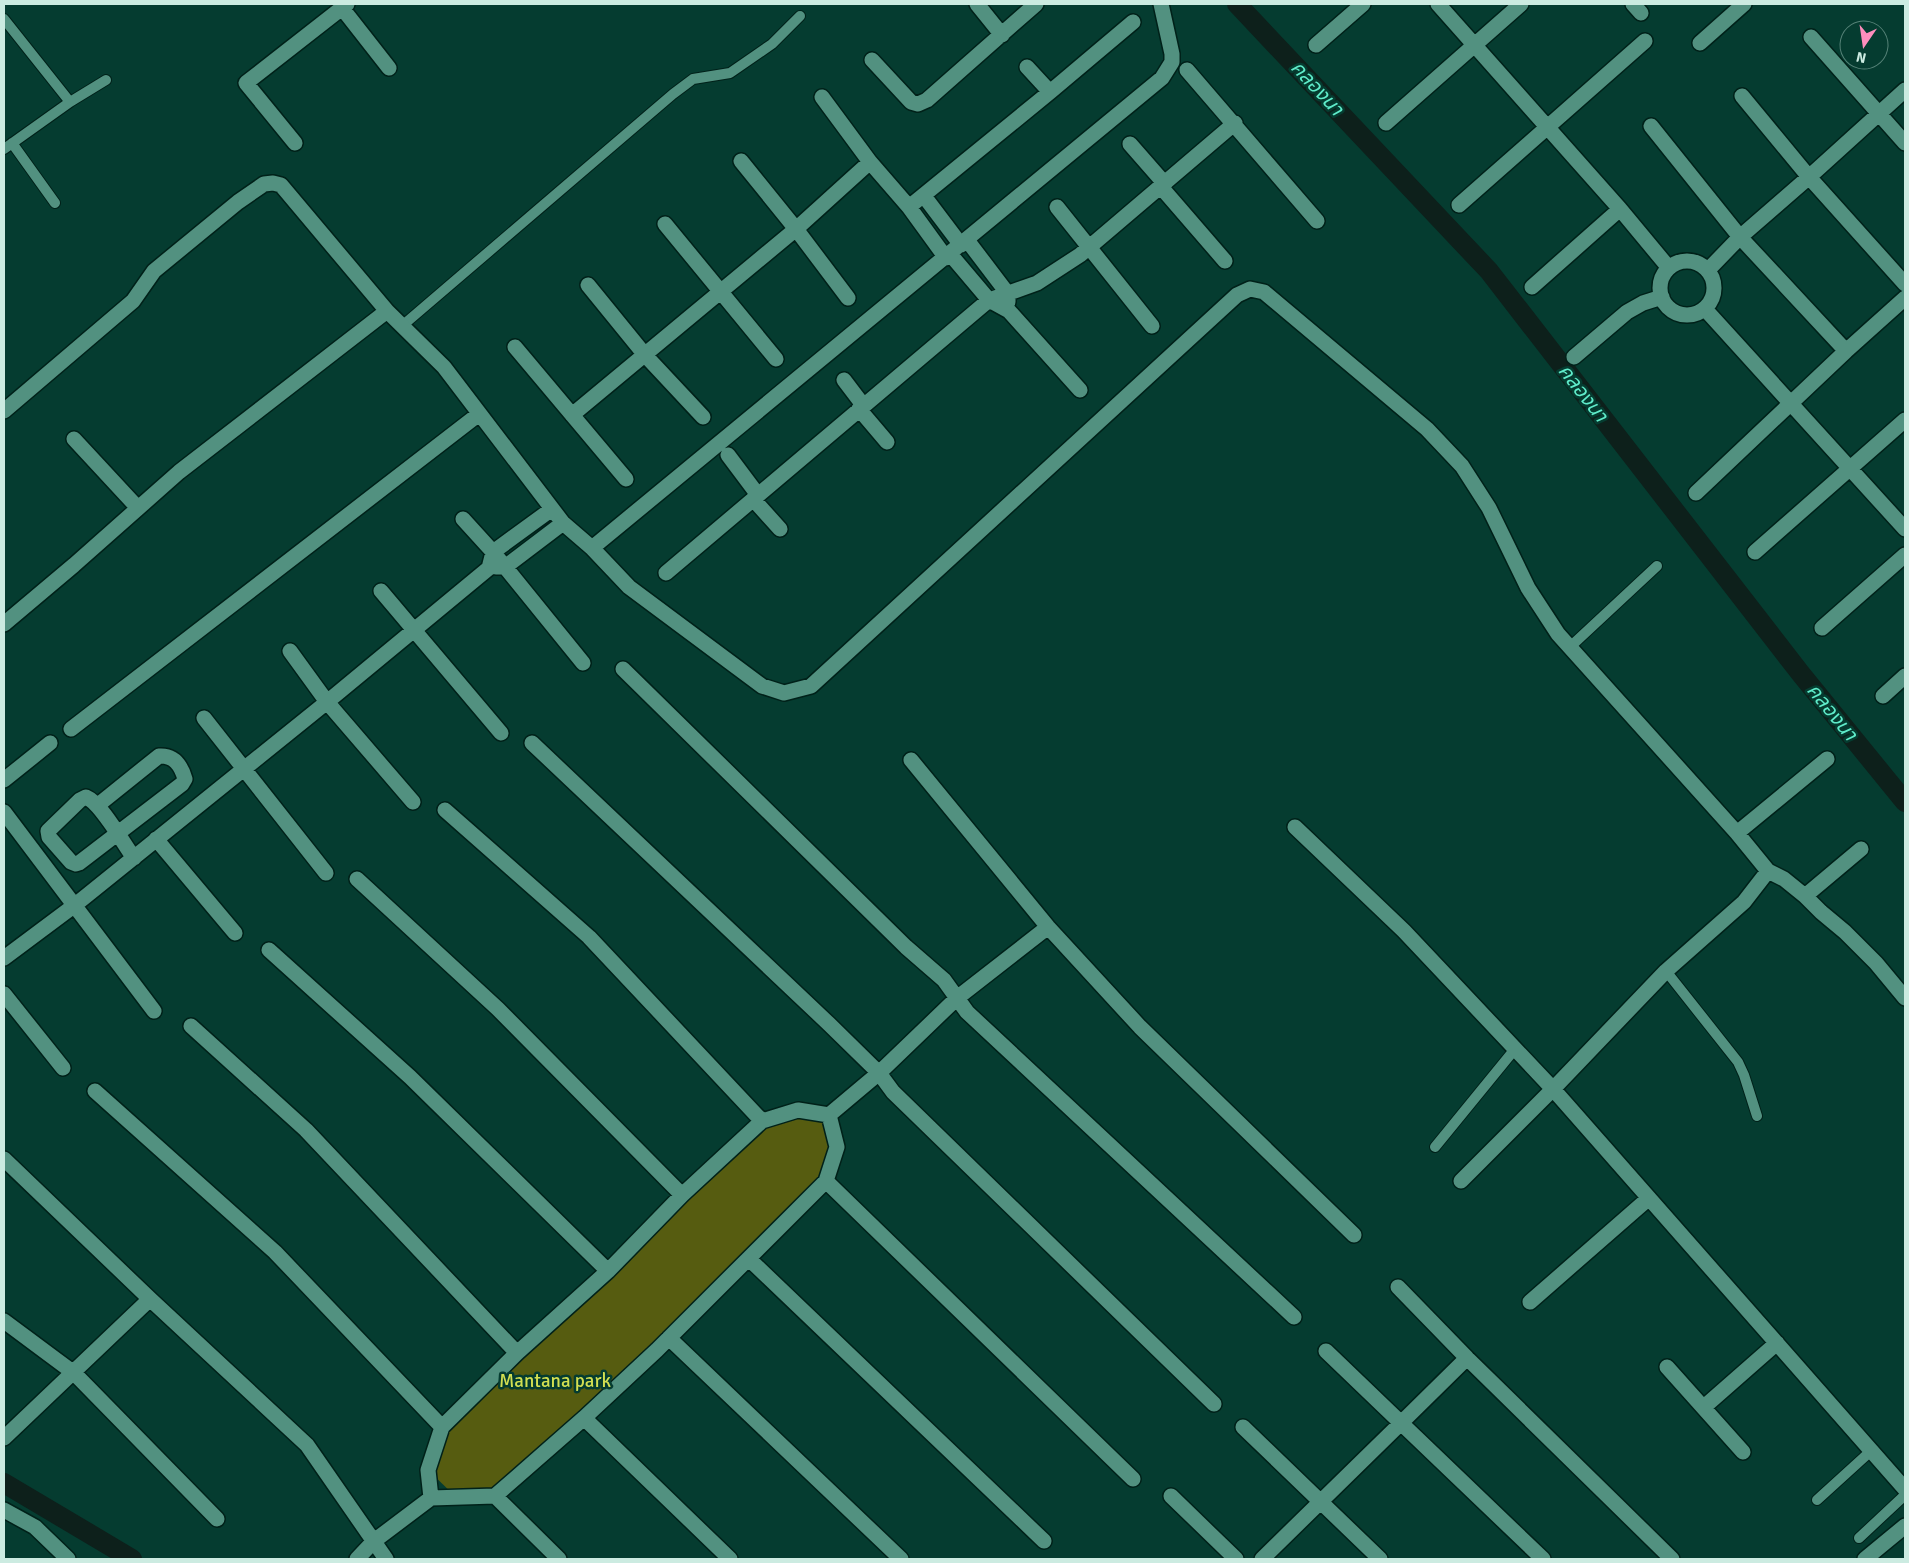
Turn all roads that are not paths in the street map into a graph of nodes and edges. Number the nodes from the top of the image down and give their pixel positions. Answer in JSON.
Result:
{"nodes":[{"id":1,"x":977,"y":4,"type":"edge"},
{"id":2,"x":1036,"y":4,"type":"edge"},
{"id":3,"x":1161,"y":4,"type":"edge"},
{"id":4,"x":1363,"y":4,"type":"edge"},
{"id":5,"x":1438,"y":4,"type":"edge"},
{"id":6,"x":1521,"y":4,"type":"edge"},
{"id":7,"x":1744,"y":4,"type":"edge"},
{"id":8,"x":345,"y":6,"type":"edge"},
{"id":9,"x":800,"y":16,"type":"dead end"},
{"id":10,"x":4,"y":19,"type":"edge"},
{"id":11,"x":1133,"y":22,"type":"dead end"},
{"id":12,"x":1002,"y":35,"type":"junction"},
{"id":13,"x":1811,"y":37,"type":"dead end"},
{"id":14,"x":1645,"y":41,"type":"dead end"},
{"id":15,"x":1700,"y":43,"type":"dead end"},
{"id":16,"x":1474,"y":44,"type":"junction"},
{"id":17,"x":1316,"y":45,"type":"dead end"},
{"id":18,"x":872,"y":60,"type":"dead end"},
{"id":19,"x":1027,"y":67,"type":"dead end"},
{"id":20,"x":389,"y":68,"type":"dead end"},
{"id":21,"x":1187,"y":70,"type":"dead end"},
{"id":22,"x":106,"y":80,"type":"dead end"},
{"id":23,"x":1905,"y":90,"type":"edge"},
{"id":24,"x":1050,"y":92,"type":"junction"},
{"id":25,"x":1742,"y":96,"type":"dead end"},
{"id":26,"x":822,"y":97,"type":"dead end"},
{"id":27,"x":70,"y":102,"type":"junction"},
{"id":28,"x":1880,"y":113,"type":"junction"},
{"id":29,"x":1386,"y":123,"type":"dead end"},
{"id":30,"x":1235,"y":124,"type":"junction"},
{"id":31,"x":1651,"y":126,"type":"dead end"},
{"id":32,"x":1547,"y":127,"type":"junction"},
{"id":33,"x":295,"y":143,"type":"dead end"},
{"id":34,"x":1905,"y":143,"type":"edge"},
{"id":35,"x":1130,"y":144,"type":"dead end"},
{"id":36,"x":8,"y":146,"type":"edge"},
{"id":37,"x":741,"y":161,"type":"dead end"},
{"id":38,"x":870,"y":162,"type":"junction"},
{"id":39,"x":1809,"y":178,"type":"junction"},
{"id":40,"x":1163,"y":186,"type":"junction"},
{"id":41,"x":924,"y":196,"type":"junction"},
{"id":42,"x":55,"y":203,"type":"dead end"},
{"id":43,"x":1458,"y":204,"type":"dead end"},
{"id":44,"x":909,"y":207,"type":"junction"},
{"id":45,"x":1057,"y":207,"type":"dead end"},
{"id":46,"x":1620,"y":208,"type":"junction"},
{"id":47,"x":1317,"y":220,"type":"dead end"},
{"id":48,"x":665,"y":224,"type":"dead end"},
{"id":49,"x":796,"y":229,"type":"junction"},
{"id":50,"x":1740,"y":236,"type":"junction"},
{"id":51,"x":1089,"y":247,"type":"junction"},
{"id":52,"x":956,"y":249,"type":"junction"},
{"id":53,"x":1225,"y":261,"type":"dead end"},
{"id":54,"x":1669,"y":268,"type":"junction"},
{"id":55,"x":1708,"y":270,"type":"junction"},
{"id":56,"x":1905,"y":284,"type":"edge"},
{"id":57,"x":588,"y":286,"type":"dead end"},
{"id":58,"x":1532,"y":287,"type":"dead end"},
{"id":59,"x":722,"y":291,"type":"junction"},
{"id":60,"x":1008,"y":294,"type":"junction"},
{"id":61,"x":1662,"y":297,"type":"junction"},
{"id":62,"x":848,"y":298,"type":"dead end"},
{"id":63,"x":989,"y":300,"type":"junction"},
{"id":64,"x":1902,"y":305,"type":"edge"},
{"id":65,"x":1705,"y":309,"type":"junction"},
{"id":66,"x":387,"y":311,"type":"junction"},
{"id":67,"x":1009,"y":311,"type":"junction"},
{"id":68,"x":402,"y":326,"type":"junction"},
{"id":69,"x":1152,"y":326,"type":"dead end"},
{"id":70,"x":515,"y":348,"type":"dead end"},
{"id":71,"x":1846,"y":351,"type":"junction"},
{"id":72,"x":645,"y":355,"type":"junction"},
{"id":73,"x":1574,"y":357,"type":"dead end"},
{"id":74,"x":776,"y":359,"type":"dead end"},
{"id":75,"x":844,"y":380,"type":"dead end"},
{"id":76,"x":1080,"y":390,"type":"dead end"},
{"id":77,"x":1792,"y":404,"type":"junction"},
{"id":78,"x":861,"y":407,"type":"junction"},
{"id":79,"x":4,"y":411,"type":"edge"},
{"id":80,"x":479,"y":414,"type":"junction"},
{"id":81,"x":572,"y":415,"type":"junction"},
{"id":82,"x":702,"y":417,"type":"dead end"},
{"id":83,"x":1905,"y":420,"type":"edge"},
{"id":84,"x":74,"y":440,"type":"dead end"},
{"id":85,"x":887,"y":442,"type":"dead end"},
{"id":86,"x":728,"y":455,"type":"dead end"},
{"id":87,"x":1851,"y":468,"type":"junction"},
{"id":88,"x":626,"y":479,"type":"dead end"},
{"id":89,"x":1696,"y":493,"type":"dead end"},
{"id":90,"x":755,"y":497,"type":"junction"},
{"id":91,"x":138,"y":508,"type":"junction"},
{"id":92,"x":552,"y":509,"type":"junction"},
{"id":93,"x":463,"y":518,"type":"dead end"},
{"id":94,"x":563,"y":523,"type":"junction"},
{"id":95,"x":780,"y":529,"type":"dead end"},
{"id":96,"x":1905,"y":529,"type":"edge"},
{"id":97,"x":592,"y":548,"type":"junction"},
{"id":98,"x":493,"y":552,"type":"junction"},
{"id":99,"x":1755,"y":552,"type":"dead end"},
{"id":100,"x":1905,"y":554,"type":"edge"},
{"id":101,"x":1657,"y":566,"type":"dead end"},
{"id":102,"x":505,"y":567,"type":"junction"},
{"id":103,"x":489,"y":568,"type":"junction"},
{"id":104,"x":666,"y":573,"type":"dead end"},
{"id":105,"x":381,"y":591,"type":"dead end"},
{"id":106,"x":4,"y":624,"type":"edge"},
{"id":107,"x":1822,"y":628,"type":"dead end"},
{"id":108,"x":414,"y":630,"type":"junction"},
{"id":109,"x":1570,"y":647,"type":"junction"},
{"id":110,"x":290,"y":651,"type":"dead end"},
{"id":111,"x":583,"y":663,"type":"dead end"},
{"id":112,"x":622,"y":669,"type":"dead end"},
{"id":113,"x":1905,"y":676,"type":"edge"},
{"id":114,"x":1883,"y":696,"type":"dead end"},
{"id":115,"x":327,"y":702,"type":"junction"},
{"id":116,"x":204,"y":718,"type":"dead end"},
{"id":117,"x":71,"y":728,"type":"dead end"},
{"id":118,"x":502,"y":734,"type":"dead end"},
{"id":119,"x":50,"y":743,"type":"dead end"},
{"id":120,"x":532,"y":743,"type":"dead end"},
{"id":121,"x":1827,"y":759,"type":"dead end"},
{"id":122,"x":911,"y":760,"type":"dead end"},
{"id":123,"x":244,"y":769,"type":"junction"},
{"id":124,"x":4,"y":780,"type":"edge"},
{"id":125,"x":413,"y":802,"type":"dead end"},
{"id":126,"x":98,"y":805,"type":"junction"},
{"id":127,"x":445,"y":810,"type":"dead end"},
{"id":128,"x":4,"y":812,"type":"edge"},
{"id":129,"x":1294,"y":827,"type":"dead end"},
{"id":130,"x":1737,"y":832,"type":"junction"},
{"id":131,"x":116,"y":834,"type":"junction"},
{"id":132,"x":156,"y":839,"type":"junction"},
{"id":133,"x":1861,"y":849,"type":"dead end"},
{"id":134,"x":134,"y":858,"type":"junction"},
{"id":135,"x":1768,"y":871,"type":"junction"},
{"id":136,"x":326,"y":873,"type":"dead end"},
{"id":137,"x":357,"y":879,"type":"dead end"},
{"id":138,"x":1805,"y":896,"type":"junction"},
{"id":139,"x":75,"y":905,"type":"junction"},
{"id":140,"x":1048,"y":928,"type":"junction"},
{"id":141,"x":235,"y":933,"type":"dead end"},
{"id":142,"x":269,"y":950,"type":"dead end"},
{"id":143,"x":4,"y":958,"type":"edge"},
{"id":144,"x":1666,"y":971,"type":"junction"},
{"id":145,"x":4,"y":994,"type":"edge"},
{"id":146,"x":957,"y":998,"type":"junction"},
{"id":147,"x":1905,"y":998,"type":"edge"},
{"id":148,"x":154,"y":1011,"type":"dead end"},
{"id":149,"x":191,"y":1026,"type":"dead end"},
{"id":150,"x":1515,"y":1049,"type":"junction"},
{"id":151,"x":63,"y":1068,"type":"dead end"},
{"id":152,"x":879,"y":1073,"type":"junction"},
{"id":153,"x":1553,"y":1089,"type":"junction"},
{"id":154,"x":95,"y":1091,"type":"dead end"},
{"id":155,"x":829,"y":1115,"type":"junction"},
{"id":156,"x":1757,"y":1116,"type":"dead end"},
{"id":157,"x":762,"y":1120,"type":"junction"},
{"id":158,"x":1435,"y":1147,"type":"dead end"},
{"id":159,"x":4,"y":1159,"type":"edge"},
{"id":160,"x":826,"y":1181,"type":"junction"},
{"id":161,"x":1461,"y":1181,"type":"dead end"},
{"id":162,"x":682,"y":1195,"type":"junction"},
{"id":163,"x":1649,"y":1198,"type":"junction"},
{"id":164,"x":1354,"y":1235,"type":"dead end"},
{"id":165,"x":749,"y":1260,"type":"junction"},
{"id":166,"x":608,"y":1271,"type":"junction"},
{"id":167,"x":1398,"y":1287,"type":"dead end"},
{"id":168,"x":150,"y":1299,"type":"junction"},
{"id":169,"x":1530,"y":1302,"type":"dead end"},
{"id":170,"x":1294,"y":1317,"type":"dead end"},
{"id":171,"x":4,"y":1321,"type":"edge"},
{"id":172,"x":669,"y":1338,"type":"junction"},
{"id":173,"x":1777,"y":1343,"type":"junction"},
{"id":174,"x":1326,"y":1351,"type":"dead end"},
{"id":175,"x":517,"y":1353,"type":"junction"},
{"id":176,"x":1467,"y":1358,"type":"junction"},
{"id":177,"x":1667,"y":1367,"type":"dead end"},
{"id":178,"x":74,"y":1373,"type":"junction"},
{"id":179,"x":1214,"y":1404,"type":"dead end"},
{"id":180,"x":1704,"y":1408,"type":"junction"},
{"id":181,"x":584,"y":1418,"type":"junction"},
{"id":182,"x":1401,"y":1423,"type":"junction"},
{"id":183,"x":442,"y":1427,"type":"junction"},
{"id":184,"x":1243,"y":1427,"type":"dead end"},
{"id":185,"x":4,"y":1438,"type":"edge"},
{"id":186,"x":1872,"y":1450,"type":"junction"},
{"id":187,"x":1744,"y":1452,"type":"dead end"},
{"id":188,"x":1133,"y":1479,"type":"dead end"},
{"id":189,"x":1905,"y":1488,"type":"edge"},
{"id":190,"x":1905,"y":1495,"type":"edge"},
{"id":191,"x":495,"y":1496,"type":"junction"},
{"id":192,"x":1170,"y":1496,"type":"dead end"},
{"id":193,"x":431,"y":1498,"type":"junction"},
{"id":194,"x":1817,"y":1500,"type":"dead end"},
{"id":195,"x":1320,"y":1502,"type":"junction"},
{"id":196,"x":4,"y":1510,"type":"edge"},
{"id":197,"x":216,"y":1518,"type":"dead end"},
{"id":198,"x":1905,"y":1526,"type":"edge"},
{"id":199,"x":1859,"y":1538,"type":"dead end"},
{"id":200,"x":374,"y":1541,"type":"junction"},
{"id":201,"x":1044,"y":1541,"type":"dead end"},
{"id":202,"x":68,"y":1559,"type":"edge"},
{"id":203,"x":357,"y":1559,"type":"edge"},
{"id":204,"x":386,"y":1559,"type":"edge"},
{"id":205,"x":559,"y":1559,"type":"edge"},
{"id":206,"x":730,"y":1559,"type":"edge"},
{"id":207,"x":901,"y":1559,"type":"edge"},
{"id":208,"x":1236,"y":1559,"type":"edge"},
{"id":209,"x":1262,"y":1559,"type":"edge"},
{"id":210,"x":1380,"y":1559,"type":"edge"},
{"id":211,"x":1543,"y":1559,"type":"edge"},
{"id":212,"x":1672,"y":1559,"type":"edge"},
{"id":213,"x":1865,"y":1559,"type":"edge"}],
"edges":[{"from":1,"to":12,"type":"street"},
{"from":2,"to":12,"type":"street"},
{"from":3,"to":52,"type":"street"},
{"from":4,"to":17,"type":"street"},
{"from":5,"to":16,"type":"street"},
{"from":6,"to":16,"type":"street"},
{"from":7,"to":15,"type":"street"},
{"from":8,"to":20,"type":"street"},
{"from":8,"to":33,"type":"street"},
{"from":9,"to":68,"type":"lane"},
{"from":10,"to":27,"type":"lane"},
{"from":11,"to":24,"type":"street"},
{"from":12,"to":18,"type":"street"},
{"from":13,"to":28,"type":"street"},
{"from":14,"to":32,"type":"street"},
{"from":16,"to":29,"type":"street"},
{"from":16,"to":32,"type":"street"},
{"from":19,"to":24,"type":"street"},
{"from":21,"to":30,"type":"street"},
{"from":22,"to":27,"type":"lane"},
{"from":23,"to":28,"type":"street"},
{"from":24,"to":41,"type":"street"},
{"from":25,"to":39,"type":"street"},
{"from":26,"to":38,"type":"street"},
{"from":27,"to":36,"type":"lane"},
{"from":28,"to":34,"type":"street"},
{"from":28,"to":39,"type":"street"},
{"from":30,"to":40,"type":"street"},
{"from":30,"to":47,"type":"street"},
{"from":31,"to":50,"type":"street"},
{"from":32,"to":43,"type":"street"},
{"from":32,"to":46,"type":"street"},
{"from":35,"to":40,"type":"street"},
{"from":36,"to":42,"type":"lane"},
{"from":37,"to":49,"type":"street"},
{"from":38,"to":44,"type":"street"},
{"from":38,"to":49,"type":"street"},
{"from":39,"to":50,"type":"street"},
{"from":39,"to":56,"type":"street"},
{"from":40,"to":51,"type":"street"},
{"from":40,"to":53,"type":"street"},
{"from":41,"to":44,"type":"street"},
{"from":41,"to":52,"type":"street"},
{"from":44,"to":52,"type":"street"},
{"from":45,"to":51,"type":"street"},
{"from":46,"to":54,"type":"street"},
{"from":46,"to":58,"type":"street"},
{"from":48,"to":59,"type":"street"},
{"from":49,"to":59,"type":"street"},
{"from":49,"to":62,"type":"street"},
{"from":50,"to":55,"type":"street"},
{"from":50,"to":71,"type":"street"},
{"from":51,"to":60,"type":"street"},
{"from":51,"to":69,"type":"street"},
{"from":52,"to":60,"type":"street"},
{"from":52,"to":63,"type":"street"},
{"from":52,"to":97,"type":"street"},
{"from":54,"to":55,"type":"street"},
{"from":54,"to":61,"type":"street"},
{"from":55,"to":65,"type":"street"},
{"from":57,"to":72,"type":"street"},
{"from":59,"to":72,"type":"street"},
{"from":59,"to":74,"type":"street"},
{"from":60,"to":63,"type":"street"},
{"from":60,"to":67,"type":"street"},
{"from":61,"to":65,"type":"street"},
{"from":61,"to":73,"type":"street"},
{"from":63,"to":67,"type":"street"},
{"from":63,"to":78,"type":"street"},
{"from":64,"to":71,"type":"street"},
{"from":65,"to":77,"type":"street"},
{"from":66,"to":68,"type":"street"},
{"from":66,"to":79,"type":"street"},
{"from":66,"to":91,"type":"street"},
{"from":67,"to":76,"type":"street"},
{"from":68,"to":80,"type":"street"},
{"from":70,"to":81,"type":"street"},
{"from":71,"to":77,"type":"street"},
{"from":72,"to":81,"type":"street"},
{"from":72,"to":82,"type":"street"},
{"from":75,"to":78,"type":"street"},
{"from":77,"to":87,"type":"street"},
{"from":77,"to":89,"type":"street"},
{"from":78,"to":85,"type":"street"},
{"from":78,"to":90,"type":"street"},
{"from":80,"to":92,"type":"street"},
{"from":80,"to":117,"type":"street"},
{"from":81,"to":88,"type":"street"},
{"from":83,"to":87,"type":"street"},
{"from":84,"to":91,"type":"street"},
{"from":86,"to":90,"type":"street"},
{"from":87,"to":96,"type":"street"},
{"from":87,"to":99,"type":"street"},
{"from":90,"to":95,"type":"street"},
{"from":90,"to":104,"type":"street"},
{"from":91,"to":106,"type":"street"},
{"from":92,"to":94,"type":"street"},
{"from":92,"to":98,"type":"street"},
{"from":93,"to":98,"type":"street"},
{"from":94,"to":97,"type":"street"},
{"from":94,"to":102,"type":"street"},
{"from":97,"to":109,"type":"street"},
{"from":98,"to":102,"type":"street"},
{"from":98,"to":103,"type":"street"},
{"from":100,"to":107,"type":"street"},
{"from":101,"to":109,"type":"lane"},
{"from":102,"to":103,"type":"street"},
{"from":102,"to":111,"type":"street"},
{"from":103,"to":108,"type":"street"},
{"from":105,"to":108,"type":"street"},
{"from":108,"to":115,"type":"street"},
{"from":108,"to":118,"type":"street"},
{"from":109,"to":130,"type":"street"},
{"from":110,"to":115,"type":"street"},
{"from":112,"to":146,"type":"street"},
{"from":113,"to":114,"type":"street"},
{"from":115,"to":123,"type":"street"},
{"from":115,"to":125,"type":"street"},
{"from":116,"to":123,"type":"street"},
{"from":119,"to":124,"type":"street"},
{"from":120,"to":152,"type":"street"},
{"from":121,"to":130,"type":"street"},
{"from":122,"to":140,"type":"street"},
{"from":123,"to":132,"type":"street"},
{"from":123,"to":136,"type":"street"},
{"from":126,"to":131,"type":"street"},
{"from":126,"to":131,"type":"street"},
{"from":126,"to":131,"type":"street"},
{"from":127,"to":157,"type":"street"},
{"from":128,"to":139,"type":"street"},
{"from":129,"to":150,"type":"street"},
{"from":130,"to":135,"type":"street"},
{"from":131,"to":134,"type":"street"},
{"from":132,"to":134,"type":"street"},
{"from":132,"to":141,"type":"street"},
{"from":133,"to":138,"type":"street"},
{"from":134,"to":139,"type":"street"},
{"from":135,"to":138,"type":"street"},
{"from":135,"to":144,"type":"street"},
{"from":137,"to":162,"type":"street"},
{"from":138,"to":147,"type":"street"},
{"from":139,"to":143,"type":"street"},
{"from":139,"to":148,"type":"street"},
{"from":140,"to":146,"type":"street"},
{"from":140,"to":164,"type":"street"},
{"from":142,"to":166,"type":"street"},
{"from":144,"to":153,"type":"street"},
{"from":144,"to":156,"type":"lane"},
{"from":145,"to":151,"type":"street"},
{"from":146,"to":152,"type":"street"},
{"from":146,"to":170,"type":"street"},
{"from":149,"to":175,"type":"street"},
{"from":150,"to":153,"type":"street"},
{"from":150,"to":158,"type":"lane"},
{"from":152,"to":155,"type":"street"},
{"from":152,"to":179,"type":"street"},
{"from":153,"to":161,"type":"street"},
{"from":153,"to":163,"type":"street"},
{"from":154,"to":183,"type":"street"},
{"from":155,"to":157,"type":"street"},
{"from":155,"to":160,"type":"street"},
{"from":157,"to":162,"type":"street"},
{"from":159,"to":168,"type":"street"},
{"from":160,"to":165,"type":"street"},
{"from":160,"to":188,"type":"street"},
{"from":162,"to":166,"type":"street"},
{"from":163,"to":169,"type":"street"},
{"from":163,"to":173,"type":"street"},
{"from":165,"to":172,"type":"street"},
{"from":165,"to":201,"type":"street"},
{"from":166,"to":175,"type":"street"},
{"from":167,"to":176,"type":"street"},
{"from":168,"to":178,"type":"street"},
{"from":168,"to":200,"type":"street"},
{"from":171,"to":178,"type":"street"},
{"from":172,"to":181,"type":"street"},
{"from":172,"to":207,"type":"street"},
{"from":173,"to":180,"type":"street"},
{"from":173,"to":186,"type":"street"},
{"from":174,"to":182,"type":"street"},
{"from":175,"to":183,"type":"street"},
{"from":176,"to":182,"type":"street"},
{"from":176,"to":212,"type":"street"},
{"from":177,"to":180,"type":"street"},
{"from":178,"to":185,"type":"street"},
{"from":178,"to":197,"type":"street"},
{"from":180,"to":187,"type":"street"},
{"from":181,"to":191,"type":"street"},
{"from":181,"to":206,"type":"street"},
{"from":182,"to":195,"type":"street"},
{"from":182,"to":211,"type":"street"},
{"from":183,"to":193,"type":"street"},
{"from":184,"to":195,"type":"street"},
{"from":186,"to":189,"type":"street"},
{"from":186,"to":194,"type":"lane"},
{"from":190,"to":199,"type":"lane"},
{"from":191,"to":193,"type":"street"},
{"from":191,"to":205,"type":"street"},
{"from":192,"to":208,"type":"street"},
{"from":193,"to":200,"type":"street"},
{"from":195,"to":209,"type":"street"},
{"from":195,"to":210,"type":"street"},
{"from":196,"to":202,"type":"street"},
{"from":198,"to":213,"type":"street"},
{"from":200,"to":203,"type":"street"},
{"from":200,"to":204,"type":"street"}]}
